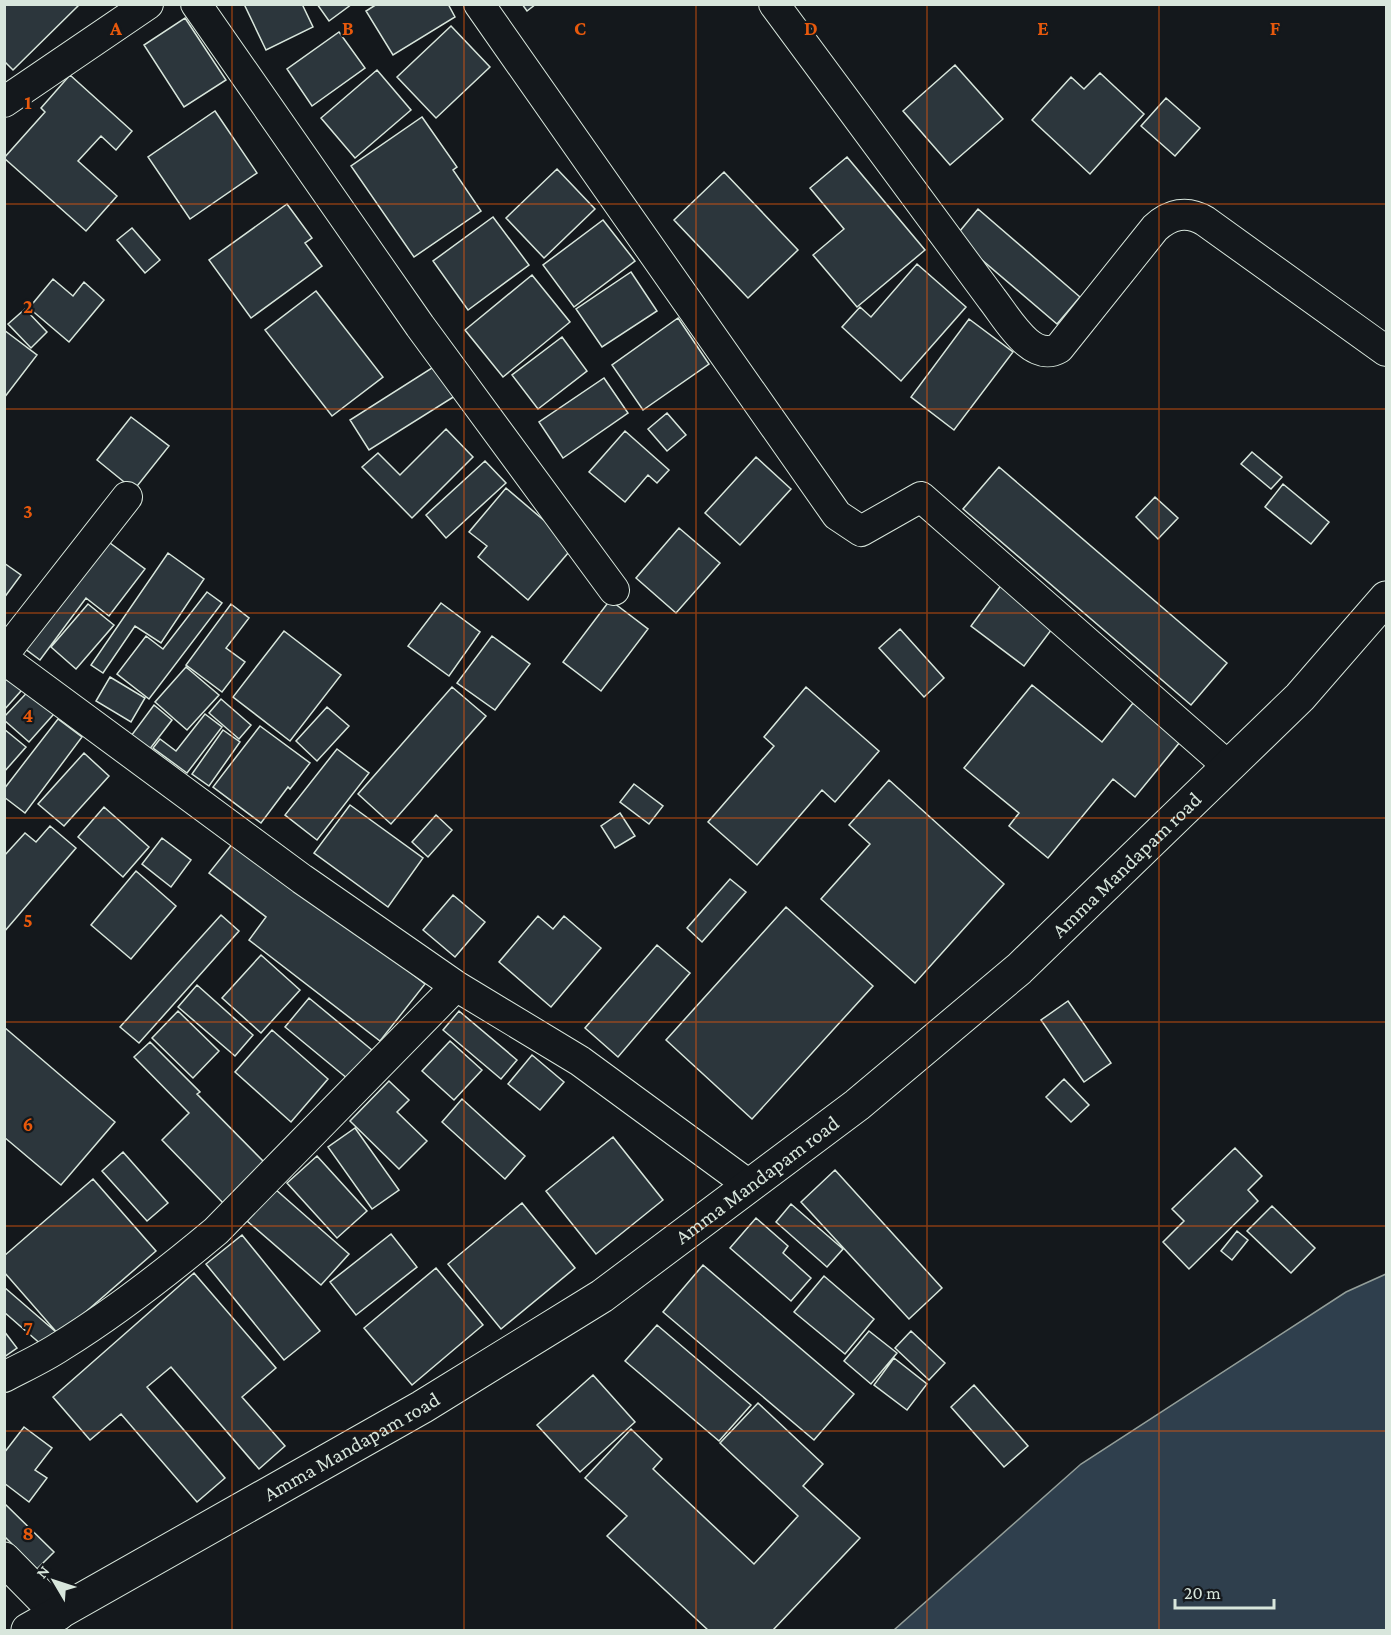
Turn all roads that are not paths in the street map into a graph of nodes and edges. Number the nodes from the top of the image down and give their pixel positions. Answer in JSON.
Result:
{"nodes":[{"id":1,"x":148,"y":4,"type":"edge"},
{"id":2,"x":196,"y":4,"type":"edge"},
{"id":3,"x":478,"y":4,"type":"edge"},
{"id":4,"x":774,"y":4,"type":"edge"},
{"id":5,"x":4,"y":102,"type":"edge"},
{"id":6,"x":1386,"y":351,"type":"edge"},
{"id":7,"x":127,"y":497,"type":"dead end"},
{"id":8,"x":614,"y":590,"type":"dead end"},
{"id":9,"x":1386,"y":598,"type":"edge"},
{"id":10,"x":4,"y":654,"type":"edge"},
{"id":11,"x":4,"y":659,"type":"edge"},
{"id":12,"x":1228,"y":766,"type":"junction"},
{"id":13,"x":456,"y":986,"type":"junction"},
{"id":14,"x":749,"y":1185,"type":"junction"},
{"id":15,"x":4,"y":1377,"type":"edge"},
{"id":16,"x":4,"y":1559,"type":"edge"},
{"id":17,"x":42,"y":1625,"type":"edge"}],
"edges":[{"from":1,"to":5,"type":"street"},
{"from":2,"to":8,"type":"street"},
{"from":3,"to":12,"type":"street"},
{"from":4,"to":6,"type":"street"},
{"from":7,"to":10,"type":"street"},
{"from":9,"to":12,"type":"main road","name":"Amma Mandapam road"},
{"from":11,"to":13,"type":"street"},
{"from":12,"to":14,"type":"main road","name":"Amma Mandapam road"},
{"from":13,"to":14,"type":"street"},
{"from":13,"to":15,"type":"street"},
{"from":14,"to":17,"type":"main road","name":"Amma Mandapam road"},
{"from":16,"to":17,"type":"main road"}]}
